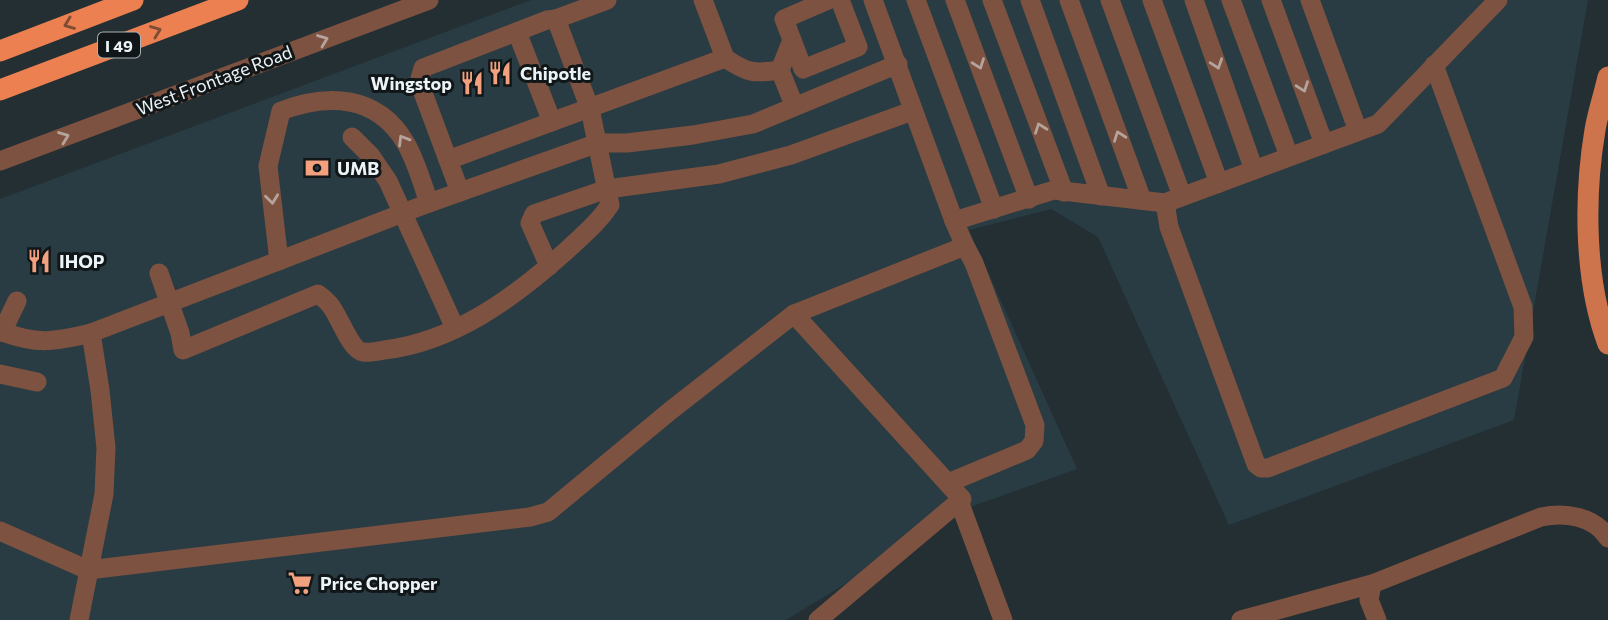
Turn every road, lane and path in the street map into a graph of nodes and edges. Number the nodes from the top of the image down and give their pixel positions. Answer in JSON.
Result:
{"nodes":[{"id":1,"x":133,"y":0,"type":"edge"},
{"id":2,"x":238,"y":0,"type":"edge"},
{"id":3,"x":429,"y":0,"type":"edge"},
{"id":4,"x":607,"y":0,"type":"edge"},
{"id":5,"x":703,"y":0,"type":"edge"},
{"id":6,"x":828,"y":0,"type":"edge"},
{"id":7,"x":840,"y":0,"type":"edge"},
{"id":8,"x":873,"y":0,"type":"edge"},
{"id":9,"x":916,"y":0,"type":"edge"},
{"id":10,"x":955,"y":0,"type":"edge"},
{"id":11,"x":992,"y":0,"type":"edge"},
{"id":12,"x":1030,"y":0,"type":"edge"},
{"id":13,"x":1069,"y":0,"type":"edge"},
{"id":14,"x":1110,"y":0,"type":"edge"},
{"id":15,"x":1152,"y":0,"type":"edge"},
{"id":16,"x":1194,"y":0,"type":"edge"},
{"id":17,"x":1231,"y":0,"type":"edge"},
{"id":18,"x":1271,"y":0,"type":"edge"},
{"id":19,"x":1310,"y":0,"type":"edge"},
{"id":20,"x":1492,"y":2,"type":"edge"},
{"id":21,"x":556,"y":19,"type":"junction"},
{"id":22,"x":517,"y":32,"type":"junction"},
{"id":23,"x":792,"y":40,"type":"junction"},
{"id":24,"x":0,"y":51,"type":"edge"},
{"id":25,"x":725,"y":58,"type":"junction"},
{"id":26,"x":898,"y":64,"type":"junction"},
{"id":27,"x":1434,"y":65,"type":"junction"},
{"id":28,"x":780,"y":70,"type":"junction"},
{"id":29,"x":1608,"y":77,"type":"edge"},
{"id":30,"x":0,"y":90,"type":"edge"},
{"id":31,"x":794,"y":105,"type":"junction"},
{"id":32,"x":590,"y":109,"type":"junction"},
{"id":33,"x":912,"y":111,"type":"junction"},
{"id":34,"x":552,"y":122,"type":"junction"},
{"id":35,"x":1358,"y":131,"type":"junction"},
{"id":36,"x":352,"y":137,"type":"dead end"},
{"id":37,"x":598,"y":143,"type":"junction"},
{"id":38,"x":1324,"y":144,"type":"junction"},
{"id":39,"x":1289,"y":156,"type":"junction"},
{"id":40,"x":448,"y":160,"type":"junction"},
{"id":41,"x":0,"y":161,"type":"edge"},
{"id":42,"x":1254,"y":170,"type":"junction"},
{"id":43,"x":1219,"y":183,"type":"junction"},
{"id":44,"x":607,"y":189,"type":"junction"},
{"id":45,"x":460,"y":192,"type":"junction"},
{"id":46,"x":1064,"y":192,"type":"junction"},
{"id":47,"x":1101,"y":195,"type":"junction"},
{"id":48,"x":1028,"y":198,"type":"junction"},
{"id":49,"x":1174,"y":199,"type":"junction"},
{"id":50,"x":1142,"y":200,"type":"junction"},
{"id":51,"x":429,"y":203,"type":"junction"},
{"id":52,"x":994,"y":209,"type":"junction"},
{"id":53,"x":402,"y":214,"type":"junction"},
{"id":54,"x":954,"y":221,"type":"junction"},
{"id":55,"x":965,"y":246,"type":"junction"},
{"id":56,"x":279,"y":261,"type":"junction"},
{"id":57,"x":549,"y":266,"type":"junction"},
{"id":58,"x":159,"y":273,"type":"dead end"},
{"id":59,"x":17,"y":301,"type":"dead end"},
{"id":60,"x":170,"y":302,"type":"junction"},
{"id":61,"x":794,"y":314,"type":"junction"},
{"id":62,"x":455,"y":328,"type":"junction"},
{"id":63,"x":1,"y":332,"type":"edge"},
{"id":64,"x":91,"y":333,"type":"junction"},
{"id":65,"x":1608,"y":344,"type":"edge"},
{"id":66,"x":0,"y":374,"type":"edge"},
{"id":67,"x":37,"y":382,"type":"dead end"},
{"id":68,"x":947,"y":482,"type":"junction"},
{"id":69,"x":959,"y":501,"type":"junction"},
{"id":70,"x":0,"y":531,"type":"edge"},
{"id":71,"x":1608,"y":538,"type":"edge"},
{"id":72,"x":88,"y":570,"type":"junction"},
{"id":73,"x":1372,"y":584,"type":"junction"},
{"id":74,"x":79,"y":620,"type":"edge"},
{"id":75,"x":818,"y":620,"type":"edge"},
{"id":76,"x":1003,"y":620,"type":"edge"},
{"id":77,"x":1241,"y":620,"type":"edge"},
{"id":78,"x":1377,"y":620,"type":"edge"}],
"edges":[{"from":1,"to":24,"type":"highway","number":"I 49","one_way":true},
{"from":30,"to":2,"type":"highway","number":"I 49","one_way":true},
{"from":41,"to":3,"type":"street","name":"West Frontage Road","one_way":true},
{"from":4,"to":21,"type":"street"},
{"from":5,"to":25,"type":"street"},
{"from":6,"to":23,"type":"street"},
{"from":7,"to":23,"type":"street"},
{"from":8,"to":26,"type":"street"},
{"from":9,"to":52,"type":"street"},
{"from":10,"to":48,"type":"street","one_way":true},
{"from":46,"to":11,"type":"street","one_way":true},
{"from":12,"to":47,"type":"street"},
{"from":50,"to":13,"type":"street","one_way":true},
{"from":14,"to":49,"type":"street"},
{"from":15,"to":43,"type":"street"},
{"from":16,"to":42,"type":"street","one_way":true},
{"from":17,"to":39,"type":"street"},
{"from":18,"to":38,"type":"street","one_way":true},
{"from":19,"to":35,"type":"street"},
{"from":20,"to":27,"type":"street"},
{"from":21,"to":22,"type":"street"},
{"from":21,"to":32,"type":"street"},
{"from":22,"to":34,"type":"street"},
{"from":22,"to":40,"type":"street"},
{"from":23,"to":28,"type":"street"},
{"from":25,"to":28,"type":"street"},
{"from":25,"to":32,"type":"street"},
{"from":26,"to":31,"type":"street"},
{"from":26,"to":33,"type":"street"},
{"from":27,"to":35,"type":"street"},
{"from":27,"to":49,"type":"street"},
{"from":28,"to":31,"type":"street"},
{"from":29,"to":65,"type":"main road"},
{"from":31,"to":37,"type":"street"},
{"from":32,"to":34,"type":"street"},
{"from":32,"to":37,"type":"street"},
{"from":33,"to":44,"type":"street"},
{"from":33,"to":54,"type":"street"},
{"from":34,"to":40,"type":"street"},
{"from":35,"to":38,"type":"street"},
{"from":36,"to":53,"type":"street"},
{"from":37,"to":44,"type":"street"},
{"from":37,"to":45,"type":"street"},
{"from":38,"to":39,"type":"street"},
{"from":39,"to":42,"type":"street"},
{"from":40,"to":45,"type":"street"},
{"from":42,"to":43,"type":"street"},
{"from":43,"to":49,"type":"street"},
{"from":44,"to":57,"type":"street"},
{"from":44,"to":57,"type":"street"},
{"from":45,"to":51,"type":"street"},
{"from":46,"to":47,"type":"street"},
{"from":46,"to":48,"type":"street"},
{"from":47,"to":50,"type":"street"},
{"from":48,"to":52,"type":"street"},
{"from":49,"to":50,"type":"street"},
{"from":51,"to":53,"type":"street"},
{"from":51,"to":56,"type":"street","one_way":true},
{"from":52,"to":54,"type":"street"},
{"from":53,"to":56,"type":"street"},
{"from":53,"to":62,"type":"street"},
{"from":54,"to":55,"type":"street"},
{"from":55,"to":61,"type":"street"},
{"from":55,"to":68,"type":"street"},
{"from":56,"to":60,"type":"street"},
{"from":57,"to":62,"type":"street"},
{"from":58,"to":60,"type":"street"},
{"from":59,"to":63,"type":"street"},
{"from":60,"to":62,"type":"street"},
{"from":60,"to":64,"type":"street"},
{"from":61,"to":68,"type":"street"},
{"from":61,"to":72,"type":"street"},
{"from":63,"to":64,"type":"street"},
{"from":64,"to":72,"type":"street"},
{"from":66,"to":67,"type":"street"},
{"from":68,"to":69,"type":"street"},
{"from":69,"to":75,"type":"street"},
{"from":69,"to":76,"type":"street"},
{"from":70,"to":72,"type":"street"},
{"from":71,"to":73,"type":"street"},
{"from":72,"to":74,"type":"street"},
{"from":73,"to":77,"type":"street"},
{"from":73,"to":78,"type":"street"}]}
